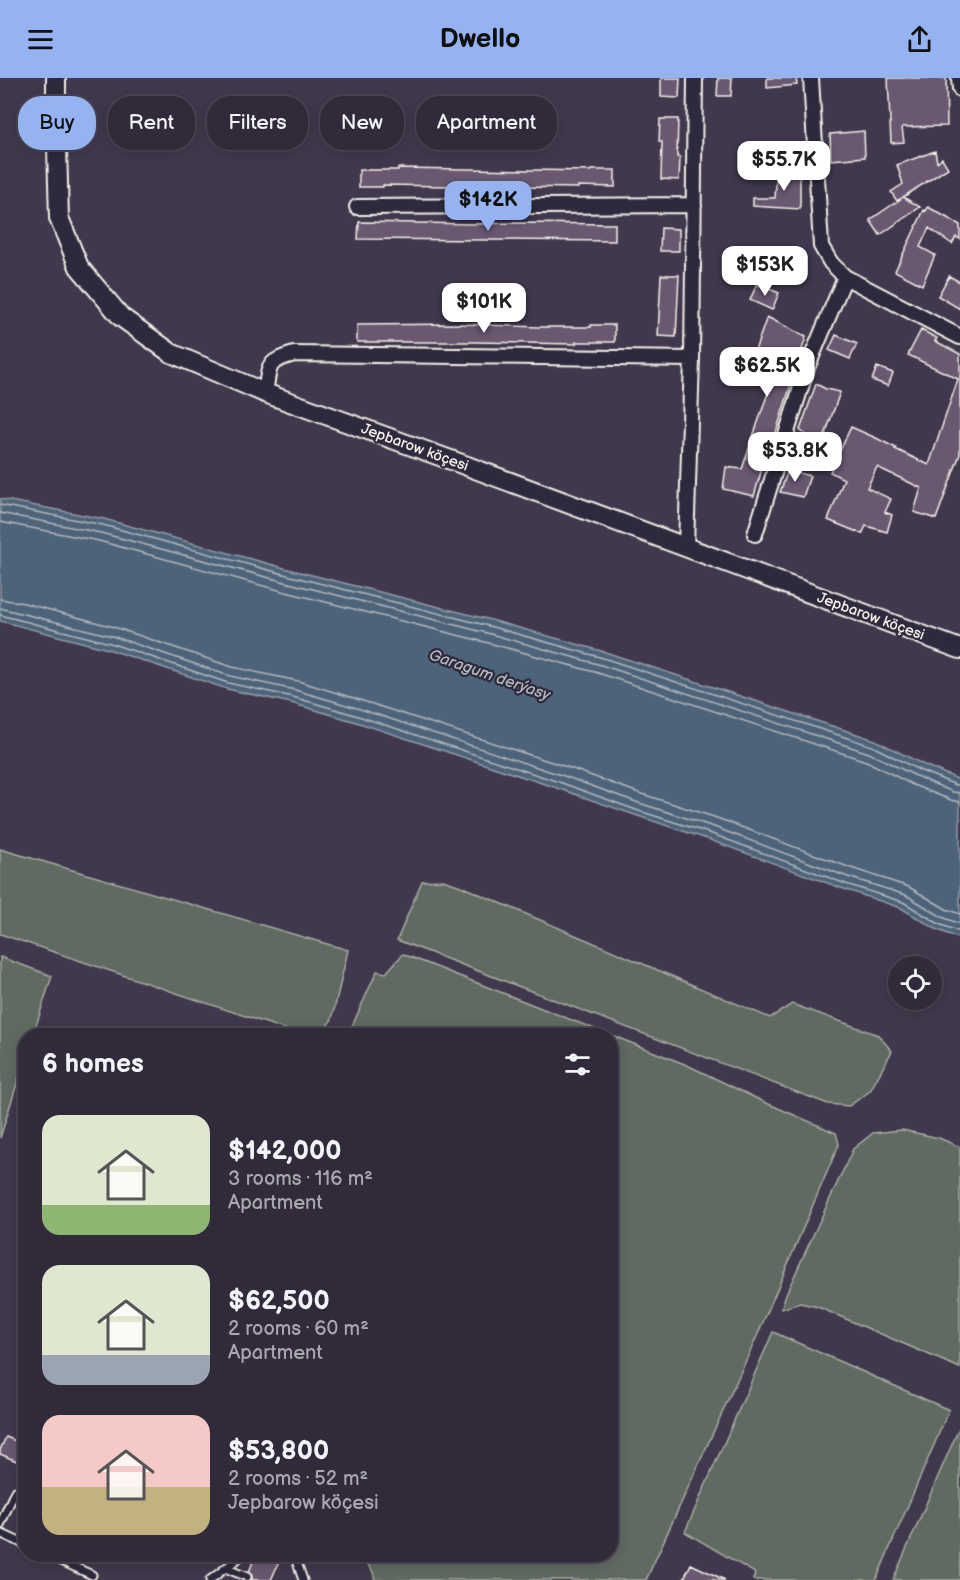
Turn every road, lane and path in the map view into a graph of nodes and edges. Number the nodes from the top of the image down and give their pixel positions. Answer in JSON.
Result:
{"nodes":[{"id":1,"x":56,"y":78,"type":"edge"},
{"id":2,"x":695,"y":78,"type":"edge"},
{"id":3,"x":812,"y":78,"type":"edge"},
{"id":4,"x":959,"y":78,"type":"edge"},
{"id":5,"x":960,"y":89,"type":"edge"},
{"id":6,"x":694,"y":204,"type":"junction"},
{"id":7,"x":357,"y":207,"type":"dead end"},
{"id":8,"x":845,"y":277,"type":"junction"},
{"id":9,"x":960,"y":337,"type":"edge"},
{"id":10,"x":692,"y":359,"type":"junction"},
{"id":11,"x":265,"y":393,"type":"junction"},
{"id":12,"x":755,"y":534,"type":"dead end"},
{"id":13,"x":686,"y":547,"type":"junction"},
{"id":14,"x":960,"y":649,"type":"edge"},
{"id":15,"x":18,"y":1492,"type":"edge"},
{"id":16,"x":0,"y":1525,"type":"edge"},
{"id":17,"x":0,"y":1533,"type":"edge"},
{"id":18,"x":18,"y":1541,"type":"edge"},
{"id":19,"x":64,"y":1562,"type":"edge"},
{"id":20,"x":233,"y":1562,"type":"edge"},
{"id":21,"x":297,"y":1562,"type":"edge"},
{"id":22,"x":225,"y":1568,"type":"junction"},
{"id":23,"x":92,"y":1575,"type":"dead end"},
{"id":24,"x":247,"y":1577,"type":"dead end"},
{"id":25,"x":210,"y":1580,"type":"edge"},
{"id":26,"x":303,"y":1580,"type":"edge"}],
"edges":[{"from":1,"to":11,"type":"street","name":"Jepbarow köçesi"},
{"from":2,"to":6,"type":"street"},
{"from":3,"to":8,"type":"street"},
{"from":4,"to":5,"type":"street"},
{"from":6,"to":7,"type":"street"},
{"from":6,"to":10,"type":"street"},
{"from":8,"to":9,"type":"street"},
{"from":8,"to":12,"type":"street"},
{"from":10,"to":11,"type":"street"},
{"from":10,"to":13,"type":"street"},
{"from":11,"to":13,"type":"street","name":"Jepbarow köçesi"},
{"from":13,"to":14,"type":"street","name":"Jepbarow köçesi"},
{"from":15,"to":16,"type":"lane"},
{"from":17,"to":18,"type":"lane"},
{"from":19,"to":23,"type":"lane"},
{"from":20,"to":22,"type":"lane"},
{"from":21,"to":26,"type":"lane"},
{"from":22,"to":24,"type":"lane"},
{"from":22,"to":25,"type":"lane"}]}
